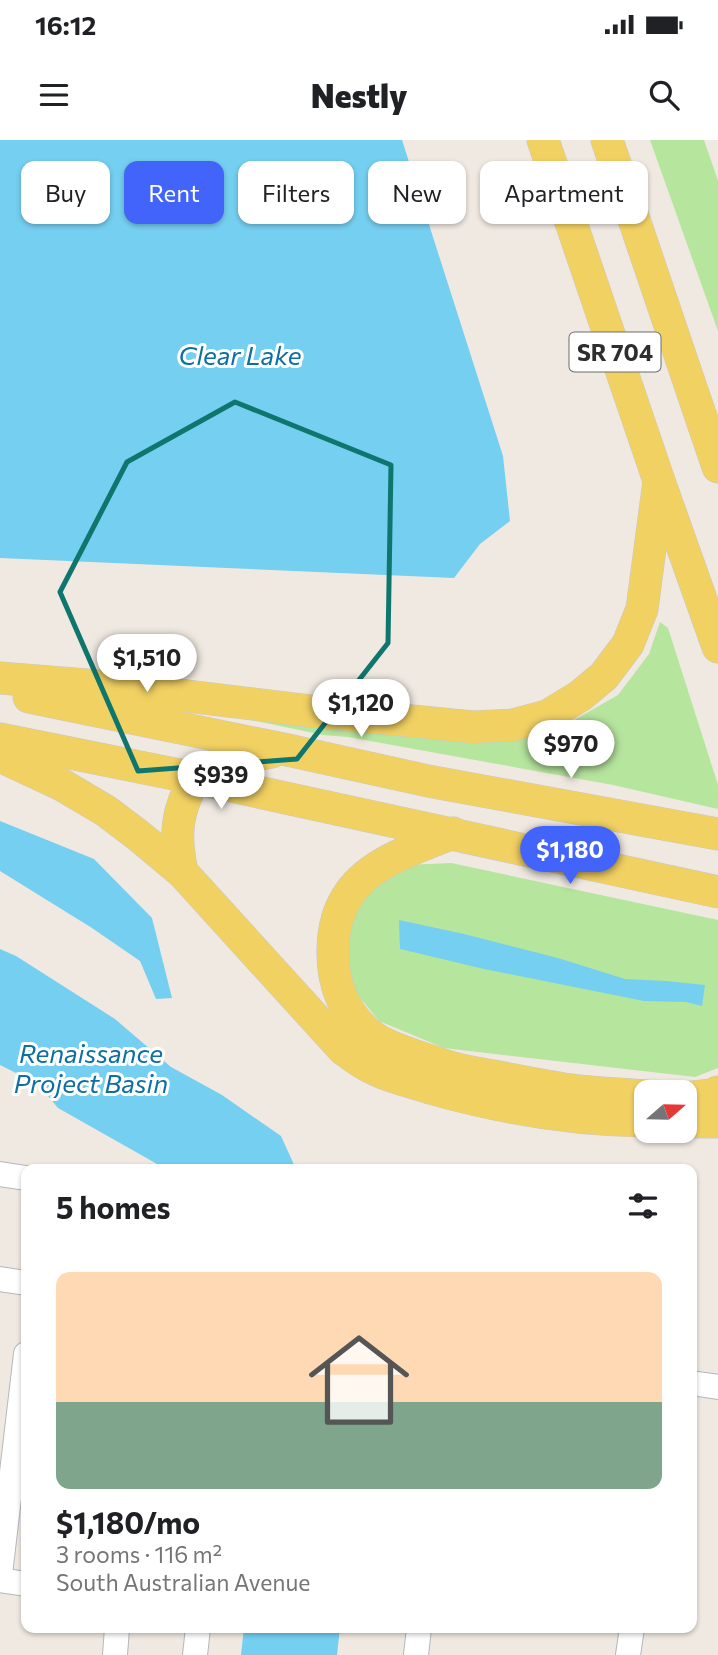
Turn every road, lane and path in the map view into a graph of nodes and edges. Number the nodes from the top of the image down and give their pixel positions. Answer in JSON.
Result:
{"nodes":[{"id":1,"x":543,"y":140,"type":"edge"},
{"id":2,"x":607,"y":140,"type":"edge"},
{"id":3,"x":675,"y":341,"type":"junction"},
{"id":4,"x":718,"y":425,"type":"edge"},
{"id":5,"x":718,"y":467,"type":"edge"},
{"id":6,"x":659,"y":481,"type":"junction"},
{"id":7,"x":718,"y":647,"type":"edge"},
{"id":8,"x":0,"y":678,"type":"edge"},
{"id":9,"x":0,"y":691,"type":"edge"},
{"id":10,"x":0,"y":739,"type":"edge"},
{"id":11,"x":283,"y":749,"type":"junction"},
{"id":12,"x":0,"y":756,"type":"edge"},
{"id":13,"x":194,"y":778,"type":"junction"},
{"id":14,"x":711,"y":832,"type":"edge"},
{"id":15,"x":453,"y":833,"type":"junction"},
{"id":16,"x":182,"y":872,"type":"junction"},
{"id":17,"x":708,"y":890,"type":"edge"},
{"id":18,"x":718,"y":1092,"type":"edge"},
{"id":19,"x":634,"y":1095,"type":"edge"},
{"id":20,"x":697,"y":1097,"type":"edge"},
{"id":21,"x":634,"y":1121,"type":"edge"},
{"id":22,"x":697,"y":1122,"type":"edge"},
{"id":23,"x":718,"y":1122,"type":"edge"},
{"id":24,"x":0,"y":1174,"type":"edge"},
{"id":25,"x":21,"y":1177,"type":"edge"},
{"id":26,"x":0,"y":1279,"type":"edge"},
{"id":27,"x":21,"y":1282,"type":"edge"},
{"id":28,"x":697,"y":1384,"type":"edge"},
{"id":29,"x":718,"y":1387,"type":"edge"},
{"id":30,"x":21,"y":1397,"type":"edge"},
{"id":31,"x":0,"y":1577,"type":"edge"},
{"id":32,"x":21,"y":1583,"type":"edge"},
{"id":33,"x":117,"y":1633,"type":"edge"},
{"id":34,"x":197,"y":1633,"type":"edge"},
{"id":35,"x":418,"y":1633,"type":"edge"},
{"id":36,"x":631,"y":1633,"type":"edge"},
{"id":37,"x":115,"y":1655,"type":"edge"},
{"id":38,"x":195,"y":1655,"type":"edge"},
{"id":39,"x":416,"y":1655,"type":"edge"},
{"id":40,"x":628,"y":1655,"type":"edge"}],
"edges":[{"from":1,"to":6,"type":"main road","number":"SR 704"},
{"from":2,"to":3,"type":"main road","number":"SR 704"},
{"from":3,"to":4,"type":"main road"},
{"from":3,"to":5,"type":"main road","number":"SR 704"},
{"from":6,"to":7,"type":"main road","number":"SR 704"},
{"from":6,"to":8,"type":"main road"},
{"from":9,"to":11,"type":"main road"},
{"from":10,"to":13,"type":"main road"},
{"from":11,"to":13,"type":"main road"},
{"from":11,"to":14,"type":"main road"},
{"from":12,"to":16,"type":"main road"},
{"from":13,"to":15,"type":"main road"},
{"from":13,"to":16,"type":"main road"},
{"from":15,"to":17,"type":"main road"},
{"from":15,"to":19,"type":"main road"},
{"from":16,"to":21,"type":"main road"},
{"from":18,"to":20,"type":"main road"},
{"from":22,"to":23,"type":"main road"},
{"from":24,"to":25,"type":"street"},
{"from":26,"to":27,"type":"street"},
{"from":28,"to":29,"type":"street"},
{"from":30,"to":31,"type":"street"},
{"from":31,"to":32,"type":"street"},
{"from":33,"to":37,"type":"street"},
{"from":34,"to":38,"type":"street"},
{"from":35,"to":39,"type":"street"},
{"from":36,"to":40,"type":"street"}]}
